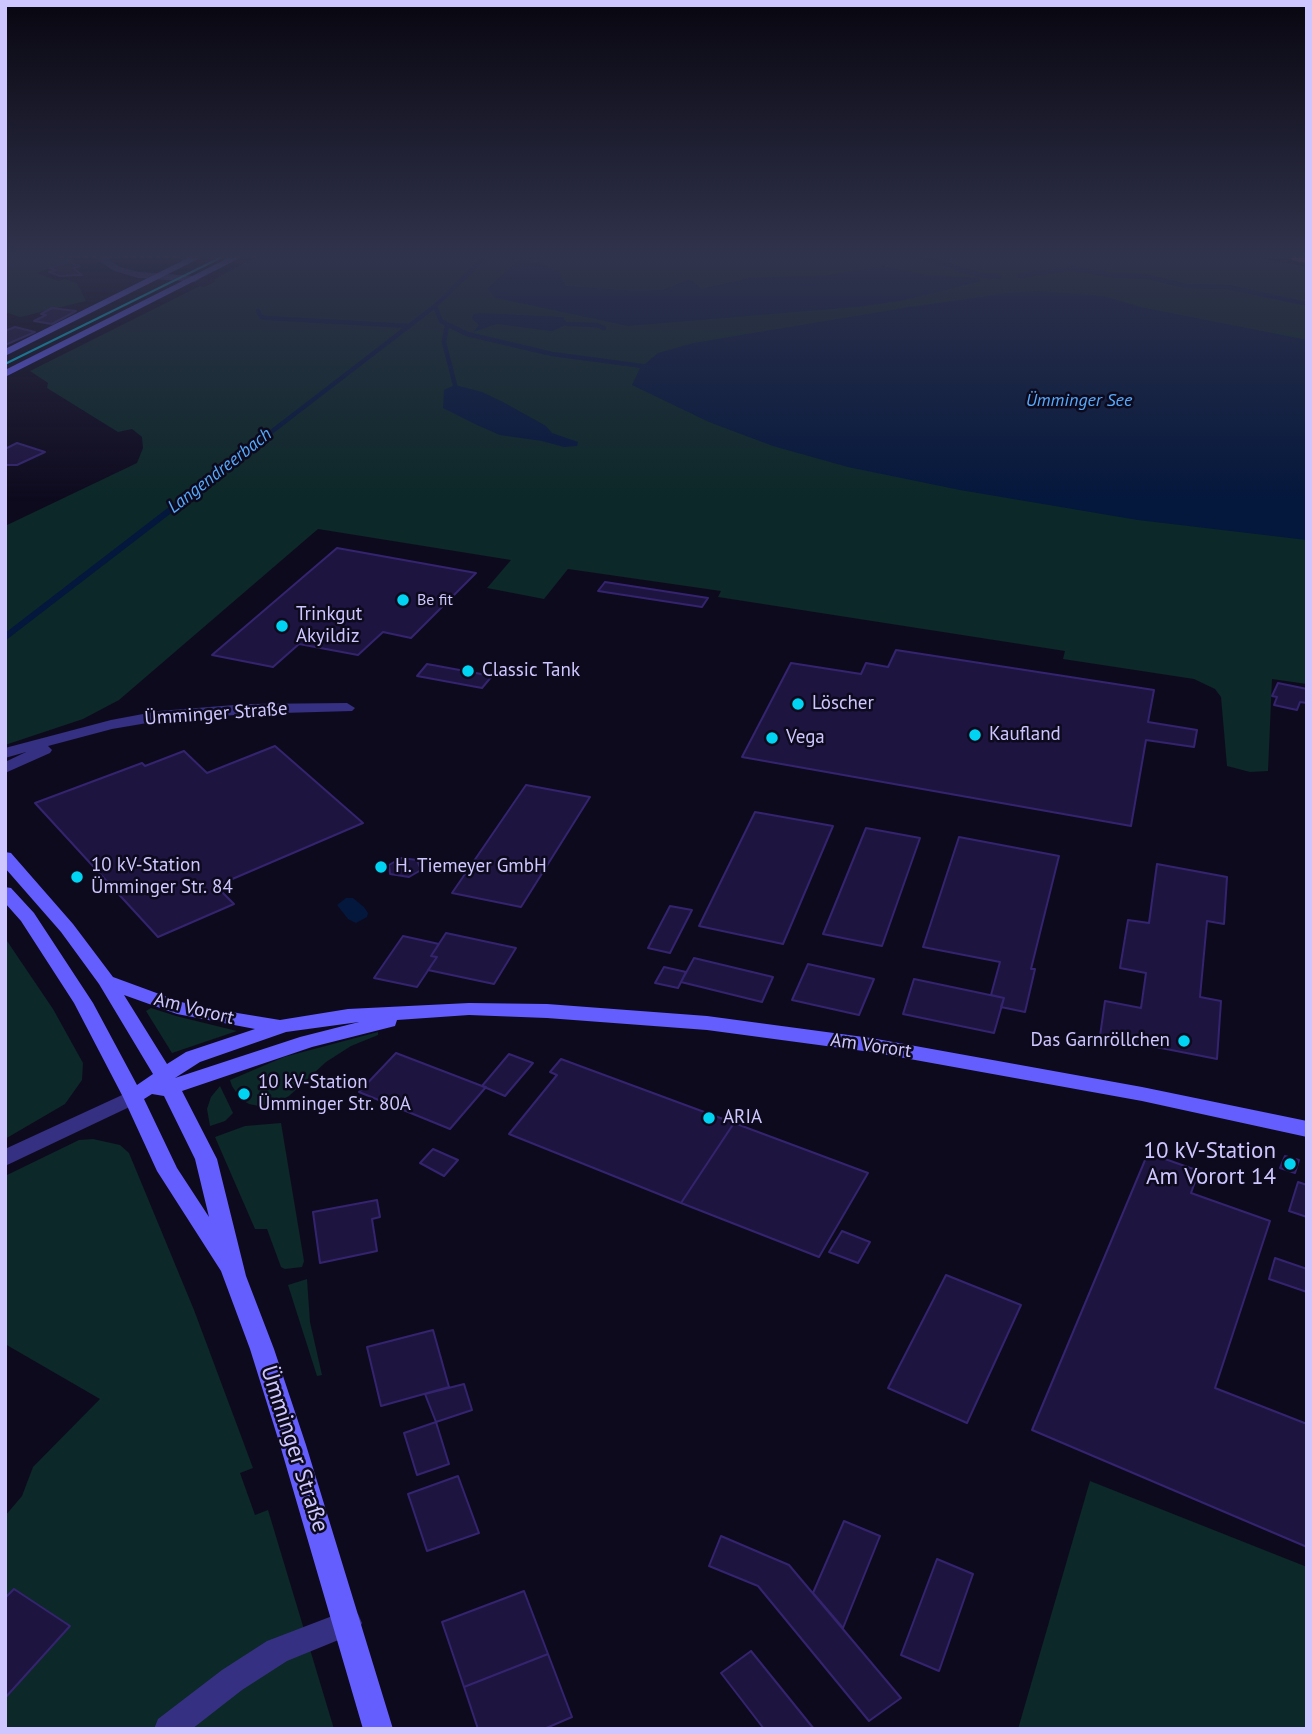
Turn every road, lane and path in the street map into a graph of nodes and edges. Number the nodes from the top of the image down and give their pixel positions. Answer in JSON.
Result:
{"nodes":[{"id":1,"x":33,"y":339,"type":"edge"},
{"id":2,"x":75,"y":339,"type":"edge"},
{"id":3,"x":6,"y":352,"type":"edge"},
{"id":4,"x":5,"y":374,"type":"edge"},
{"id":5,"x":347,"y":708,"type":"dead end"},
{"id":6,"x":86,"y":732,"type":"junction"},
{"id":7,"x":5,"y":753,"type":"edge"},
{"id":8,"x":5,"y":768,"type":"edge"},
{"id":9,"x":5,"y":856,"type":"edge"},
{"id":10,"x":5,"y":892,"type":"edge"},
{"id":11,"x":106,"y":981,"type":"junction"},
{"id":12,"x":429,"y":1011,"type":"junction"},
{"id":13,"x":284,"y":1026,"type":"junction"},
{"id":14,"x":167,"y":1082,"type":"junction"},
{"id":15,"x":133,"y":1097,"type":"junction"},
{"id":16,"x":1307,"y":1129,"type":"edge"},
{"id":17,"x":5,"y":1158,"type":"edge"},
{"id":18,"x":234,"y":1276,"type":"junction"},
{"id":19,"x":348,"y":1623,"type":"junction"},
{"id":20,"x":168,"y":1729,"type":"edge"},
{"id":21,"x":379,"y":1729,"type":"edge"}],
"edges":[{"from":1,"to":3,"type":"street"},
{"from":2,"to":4,"type":"street"},
{"from":5,"to":6,"type":"street","name":"Ümminger Straße"},
{"from":6,"to":7,"type":"street","name":"Ümminger Straße"},
{"from":6,"to":8,"type":"street","name":"Ümminger Straße"},
{"from":9,"to":11,"type":"street","name":"Ümminger Straße"},
{"from":10,"to":15,"type":"street","name":"Ümminger Straße"},
{"from":11,"to":13,"type":"street","name":"Am Vorort"},
{"from":11,"to":14,"type":"street","name":"Ümminger Straße"},
{"from":12,"to":13,"type":"street","name":"Am Vorort"},
{"from":12,"to":14,"type":"street","name":"Am Vorort"},
{"from":12,"to":16,"type":"street","name":"Am Vorort"},
{"from":13,"to":14,"type":"street","name":"Am Vorort"},
{"from":14,"to":15,"type":"street"},
{"from":14,"to":18,"type":"street","name":"Ümminger Straße"},
{"from":15,"to":17,"type":"street"},
{"from":15,"to":18,"type":"street","name":"Ümminger Straße"},
{"from":18,"to":19,"type":"street","name":"Ümminger Straße"},
{"from":19,"to":20,"type":"street"},
{"from":19,"to":21,"type":"street","name":"Ümminger Straße"}]}
